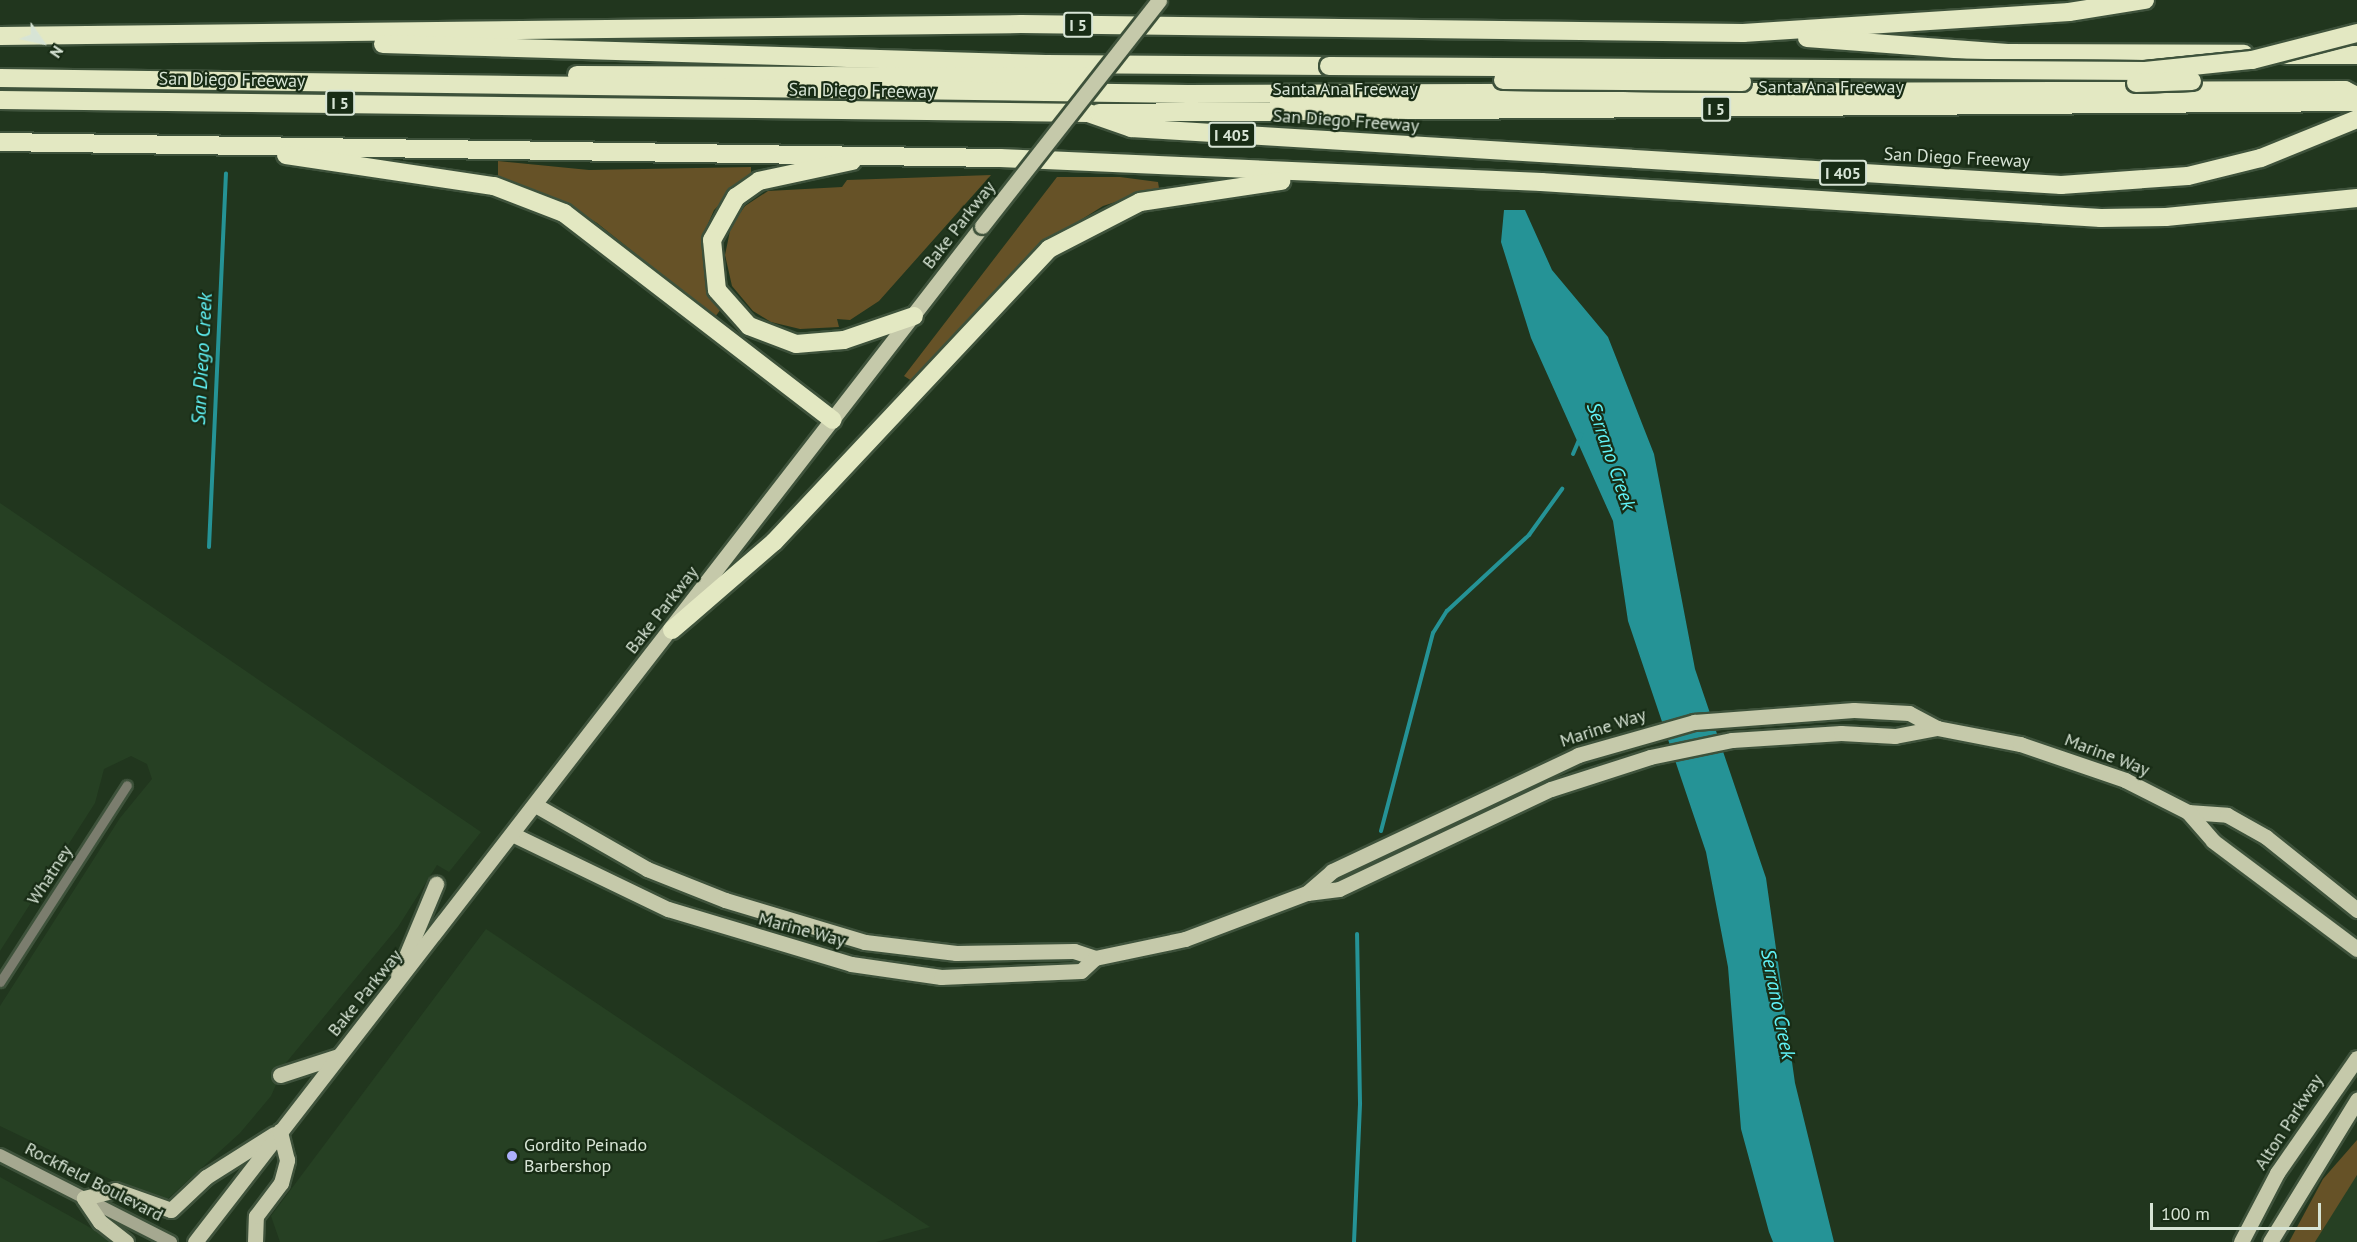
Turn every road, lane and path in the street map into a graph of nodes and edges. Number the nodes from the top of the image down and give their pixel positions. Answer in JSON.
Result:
{"nodes":[{"id":1,"x":1159,"y":0,"type":"edge"},
{"id":2,"x":2145,"y":0,"type":"edge"},
{"id":3,"x":1743,"y":33,"type":"junction"},
{"id":4,"x":2357,"y":33,"type":"edge"},
{"id":5,"x":84,"y":34,"type":"junction"},
{"id":6,"x":0,"y":36,"type":"edge"},
{"id":7,"x":2357,"y":45,"type":"edge"},
{"id":8,"x":2357,"y":55,"type":"edge"},
{"id":9,"x":1330,"y":72,"type":"junction"},
{"id":10,"x":0,"y":78,"type":"edge"},
{"id":11,"x":114,"y":78,"type":"junction"},
{"id":12,"x":2357,"y":96,"type":"edge"},
{"id":13,"x":0,"y":100,"type":"edge"},
{"id":14,"x":2357,"y":102,"type":"edge"},
{"id":15,"x":1088,"y":113,"type":"junction"},
{"id":16,"x":2357,"y":119,"type":"edge"},
{"id":17,"x":0,"y":142,"type":"edge"},
{"id":18,"x":240,"y":146,"type":"junction"},
{"id":19,"x":884,"y":154,"type":"junction"},
{"id":20,"x":1330,"y":175,"type":"junction"},
{"id":21,"x":2357,"y":186,"type":"edge"},
{"id":22,"x":2357,"y":198,"type":"edge"},
{"id":23,"x":2301,"y":201,"type":"junction"},
{"id":24,"x":914,"y":316,"type":"junction"},
{"id":25,"x":833,"y":420,"type":"junction"},
{"id":26,"x":672,"y":630,"type":"junction"},
{"id":27,"x":1938,"y":728,"type":"junction"},
{"id":28,"x":127,"y":785,"type":"dead end"},
{"id":29,"x":537,"y":806,"type":"junction"},
{"id":30,"x":2188,"y":812,"type":"junction"},
{"id":31,"x":514,"y":835,"type":"junction"},
{"id":32,"x":436,"y":884,"type":"dead end"},
{"id":33,"x":1307,"y":893,"type":"junction"},
{"id":34,"x":2357,"y":910,"type":"edge"},
{"id":35,"x":2357,"y":949,"type":"edge"},
{"id":36,"x":1095,"y":958,"type":"junction"},
{"id":37,"x":0,"y":982,"type":"edge"},
{"id":38,"x":391,"y":993,"type":"junction"},
{"id":39,"x":338,"y":1056,"type":"junction"},
{"id":40,"x":2357,"y":1058,"type":"edge"},
{"id":41,"x":280,"y":1075,"type":"dead end"},
{"id":42,"x":2357,"y":1100,"type":"edge"},
{"id":43,"x":280,"y":1131,"type":"junction"},
{"id":44,"x":0,"y":1155,"type":"edge"},
{"id":45,"x":84,"y":1198,"type":"junction"},
{"id":46,"x":126,"y":1242,"type":"edge"},
{"id":47,"x":171,"y":1242,"type":"edge"},
{"id":48,"x":195,"y":1242,"type":"edge"},
{"id":49,"x":255,"y":1242,"type":"edge"},
{"id":50,"x":2241,"y":1242,"type":"edge"},
{"id":51,"x":2270,"y":1242,"type":"edge"}],
"edges":[{"from":1,"to":24,"type":"main road","name":"Bake Parkway","bridge":true},
{"from":2,"to":3,"type":"highway"},
{"from":3,"to":5,"type":"highway","number":"I 5"},
{"from":3,"to":8,"type":"highway","number":"I 5"},
{"from":4,"to":9,"type":"highway","bridge":true},
{"from":5,"to":6,"type":"highway","number":"I 5"},
{"from":5,"to":9,"type":"highway"},
{"from":7,"to":9,"type":"highway","bridge":true},
{"from":9,"to":11,"type":"highway"},
{"from":10,"to":11,"type":"highway"},
{"from":11,"to":12,"type":"highway"},
{"from":13,"to":15,"type":"highway","name":"San Diego Freeway","number":"I 5"},
{"from":14,"to":15,"type":"highway","name":"Santa Ana Freeway","number":"I 5"},
{"from":15,"to":16,"type":"highway","name":"San Diego Freeway","number":"I 405"},
{"from":17,"to":18,"type":"highway"},
{"from":18,"to":19,"type":"highway"},
{"from":18,"to":25,"type":"highway"},
{"from":19,"to":20,"type":"highway"},
{"from":19,"to":24,"type":"highway"},
{"from":20,"to":23,"type":"highway"},
{"from":20,"to":26,"type":"highway"},
{"from":21,"to":23,"type":"highway"},
{"from":22,"to":23,"type":"highway"},
{"from":24,"to":25,"type":"main road","name":"Bake Parkway"},
{"from":25,"to":26,"type":"main road","name":"Bake Parkway"},
{"from":26,"to":29,"type":"main road","name":"Bake Parkway"},
{"from":27,"to":30,"type":"main road","name":"Marine Way"},
{"from":27,"to":33,"type":"main road","name":"Marine Way"},
{"from":27,"to":33,"type":"main road","name":"Marine Way"},
{"from":28,"to":37,"type":"street","name":"Whatney"},
{"from":29,"to":31,"type":"main road","name":"Bake Parkway"},
{"from":29,"to":36,"type":"main road","name":"Marine Way"},
{"from":30,"to":34,"type":"main road","name":"Marine Way"},
{"from":30,"to":35,"type":"main road","name":"Marine Way"},
{"from":31,"to":36,"type":"main road","name":"Marine Way"},
{"from":31,"to":38,"type":"main road","name":"Bake Parkway"},
{"from":32,"to":38,"type":"main road"},
{"from":33,"to":36,"type":"main road","name":"Marine Way"},
{"from":38,"to":39,"type":"main road","name":"Bake Parkway"},
{"from":39,"to":41,"type":"main road"},
{"from":39,"to":43,"type":"main road","name":"Bake Parkway"},
{"from":40,"to":50,"type":"main road","name":"Alton Parkway"},
{"from":42,"to":51,"type":"main road"},
{"from":43,"to":45,"type":"main road"},
{"from":43,"to":48,"type":"main road","name":"Bake Parkway"},
{"from":43,"to":49,"type":"main road"},
{"from":44,"to":45,"type":"main road","name":"Rockfield Boulevard"},
{"from":45,"to":46,"type":"main road"},
{"from":45,"to":47,"type":"main road","name":"Rockfield Boulevard"}]}
